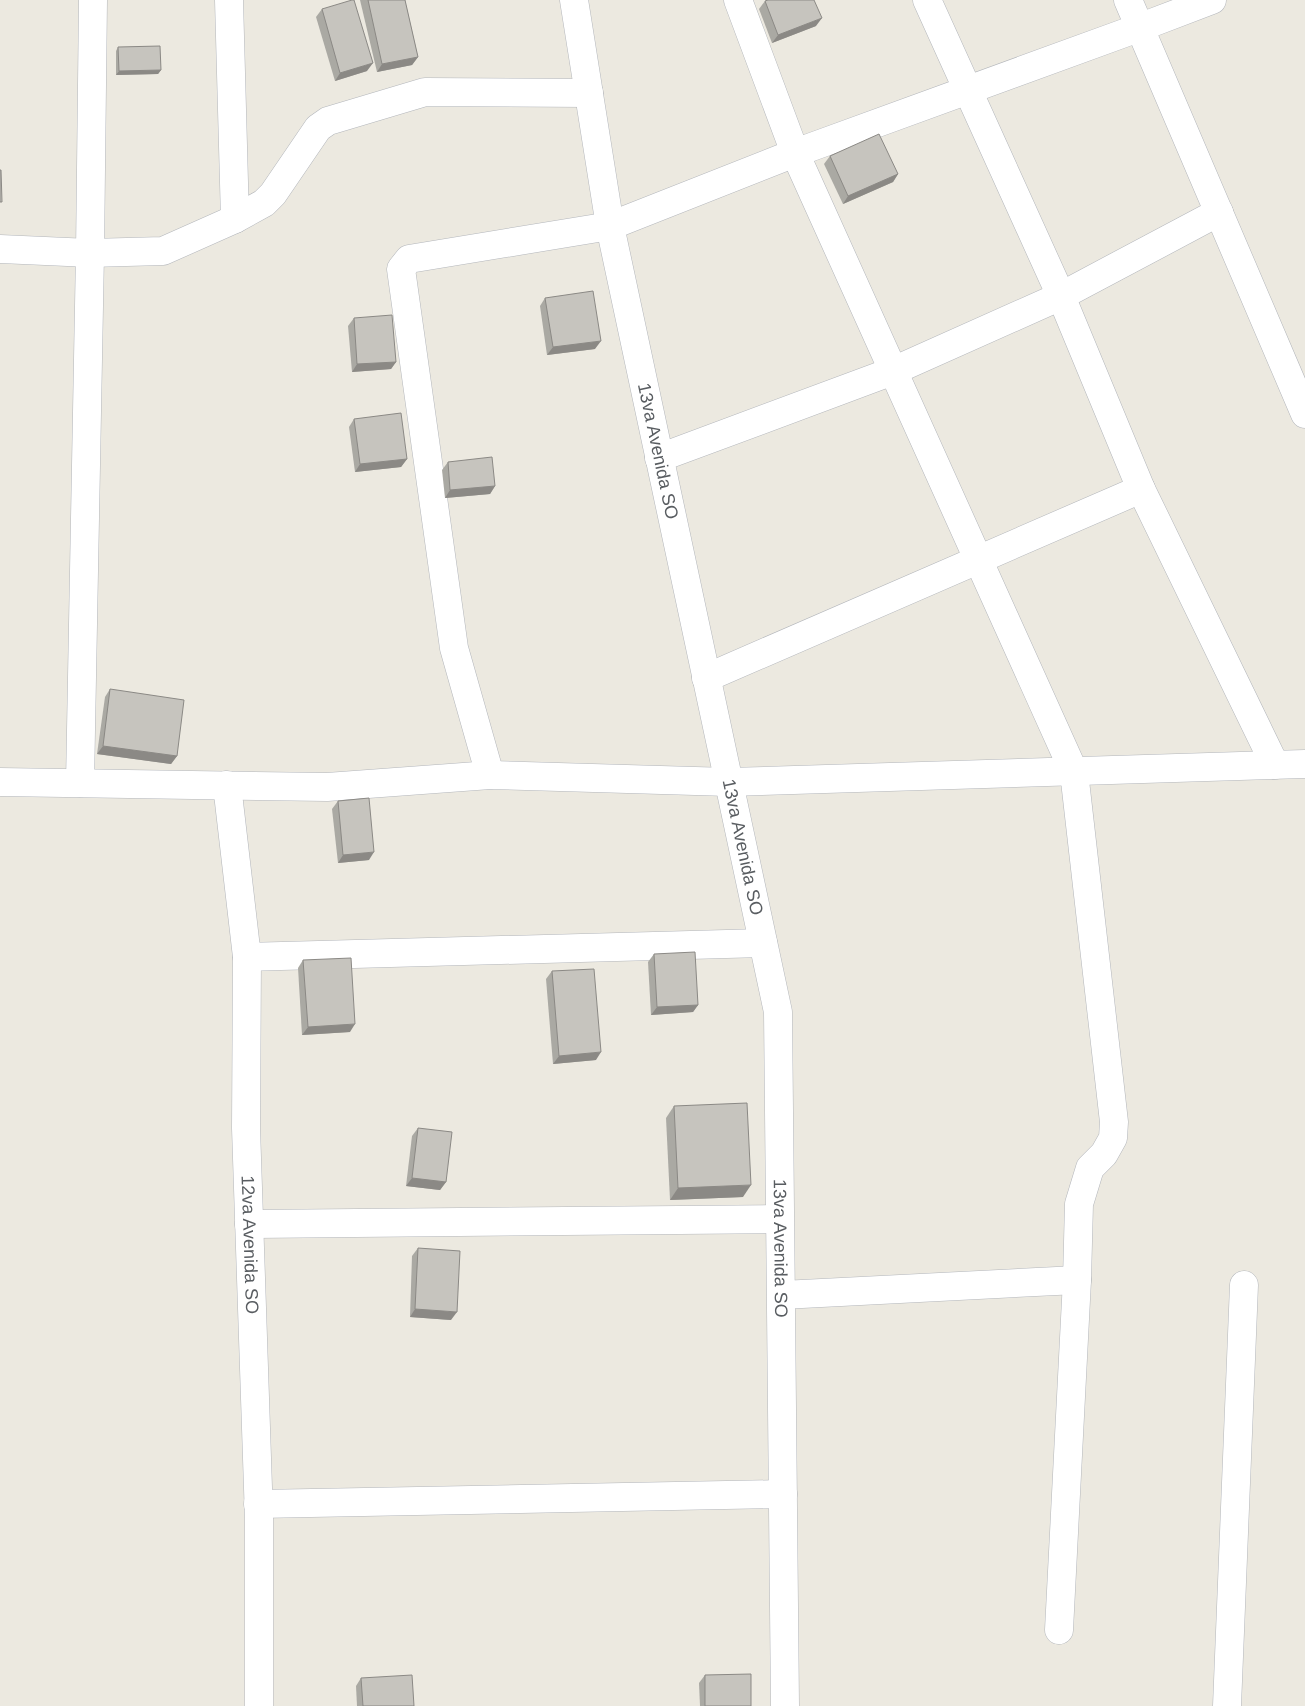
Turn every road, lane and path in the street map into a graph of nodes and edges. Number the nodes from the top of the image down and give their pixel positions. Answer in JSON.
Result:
{"nodes":[{"id":1,"x":93,"y":0,"type":"edge"},
{"id":2,"x":229,"y":0,"type":"edge"},
{"id":3,"x":574,"y":0,"type":"edge"},
{"id":4,"x":738,"y":0,"type":"edge"},
{"id":5,"x":927,"y":0,"type":"edge"},
{"id":6,"x":1128,"y":0,"type":"edge"},
{"id":7,"x":1212,"y":0,"type":"edge"},
{"id":8,"x":1141,"y":28,"type":"junction"},
{"id":9,"x":969,"y":90,"type":"junction"},
{"id":10,"x":589,"y":93,"type":"junction"},
{"id":11,"x":795,"y":153,"type":"junction"},
{"id":12,"x":1219,"y":212,"type":"junction"},
{"id":13,"x":235,"y":219,"type":"junction"},
{"id":14,"x":610,"y":226,"type":"junction"},
{"id":15,"x":0,"y":249,"type":"edge"},
{"id":16,"x":90,"y":253,"type":"junction"},
{"id":17,"x":1062,"y":296,"type":"junction"},
{"id":18,"x":893,"y":371,"type":"junction"},
{"id":19,"x":1305,"y":414,"type":"edge"},
{"id":20,"x":659,"y":458,"type":"junction"},
{"id":21,"x":1141,"y":489,"type":"junction"},
{"id":22,"x":977,"y":560,"type":"junction"},
{"id":23,"x":706,"y":678,"type":"junction"},
{"id":24,"x":1305,"y":764,"type":"edge"},
{"id":25,"x":1275,"y":766,"type":"junction"},
{"id":26,"x":1074,"y":772,"type":"junction"},
{"id":27,"x":490,"y":776,"type":"junction"},
{"id":28,"x":0,"y":782,"type":"edge"},
{"id":29,"x":730,"y":782,"type":"junction"},
{"id":30,"x":80,"y":783,"type":"junction"},
{"id":31,"x":227,"y":785,"type":"junction"},
{"id":32,"x":763,"y":944,"type":"junction"},
{"id":33,"x":247,"y":957,"type":"junction"},
{"id":34,"x":779,"y":1219,"type":"junction"},
{"id":35,"x":249,"y":1224,"type":"junction"},
{"id":36,"x":1077,"y":1280,"type":"junction"},
{"id":37,"x":1244,"y":1285,"type":"dead end"},
{"id":38,"x":782,"y":1295,"type":"junction"},
{"id":39,"x":783,"y":1494,"type":"junction"},
{"id":40,"x":258,"y":1504,"type":"junction"},
{"id":41,"x":1059,"y":1630,"type":"dead end"},
{"id":42,"x":259,"y":1706,"type":"edge"},
{"id":43,"x":785,"y":1706,"type":"edge"},
{"id":44,"x":1227,"y":1706,"type":"edge"}],
"edges":[{"from":1,"to":16,"type":"street"},
{"from":2,"to":13,"type":"street"},
{"from":3,"to":10,"type":"street","name":"13va Avenida SO"},
{"from":4,"to":11,"type":"street"},
{"from":5,"to":9,"type":"street"},
{"from":6,"to":8,"type":"street"},
{"from":7,"to":8,"type":"street"},
{"from":8,"to":9,"type":"street"},
{"from":8,"to":12,"type":"street"},
{"from":9,"to":11,"type":"street"},
{"from":9,"to":17,"type":"street"},
{"from":10,"to":13,"type":"street"},
{"from":10,"to":14,"type":"street","name":"13va Avenida SO"},
{"from":11,"to":14,"type":"street"},
{"from":11,"to":18,"type":"street"},
{"from":12,"to":17,"type":"street"},
{"from":12,"to":19,"type":"street"},
{"from":13,"to":16,"type":"street"},
{"from":14,"to":20,"type":"street","name":"13va Avenida SO"},
{"from":14,"to":27,"type":"street"},
{"from":15,"to":16,"type":"street"},
{"from":16,"to":30,"type":"street"},
{"from":17,"to":18,"type":"street"},
{"from":17,"to":21,"type":"street"},
{"from":18,"to":20,"type":"street"},
{"from":18,"to":22,"type":"street"},
{"from":20,"to":23,"type":"street","name":"13va Avenida SO"},
{"from":21,"to":22,"type":"street"},
{"from":21,"to":25,"type":"street"},
{"from":22,"to":23,"type":"street"},
{"from":22,"to":26,"type":"street"},
{"from":23,"to":29,"type":"street","name":"13va Avenida SO"},
{"from":24,"to":25,"type":"street"},
{"from":25,"to":26,"type":"street"},
{"from":26,"to":29,"type":"street"},
{"from":26,"to":36,"type":"street"},
{"from":27,"to":29,"type":"street"},
{"from":27,"to":31,"type":"street"},
{"from":28,"to":30,"type":"street"},
{"from":29,"to":32,"type":"street","name":"13va Avenida SO"},
{"from":30,"to":31,"type":"street"},
{"from":31,"to":33,"type":"street","name":"12va Avenida SO"},
{"from":32,"to":33,"type":"street"},
{"from":32,"to":34,"type":"street","name":"13va Avenida SO"},
{"from":33,"to":35,"type":"street","name":"12va Avenida SO"},
{"from":34,"to":35,"type":"street"},
{"from":34,"to":38,"type":"street","name":"13va Avenida SO"},
{"from":35,"to":40,"type":"street","name":"12va Avenida SO"},
{"from":36,"to":38,"type":"street"},
{"from":36,"to":41,"type":"street"},
{"from":37,"to":44,"type":"street"},
{"from":38,"to":39,"type":"street","name":"13va Avenida SO"},
{"from":39,"to":40,"type":"street"},
{"from":39,"to":43,"type":"street","name":"13va Avenida SO"},
{"from":40,"to":42,"type":"street","name":"12va Avenida SO"}]}
